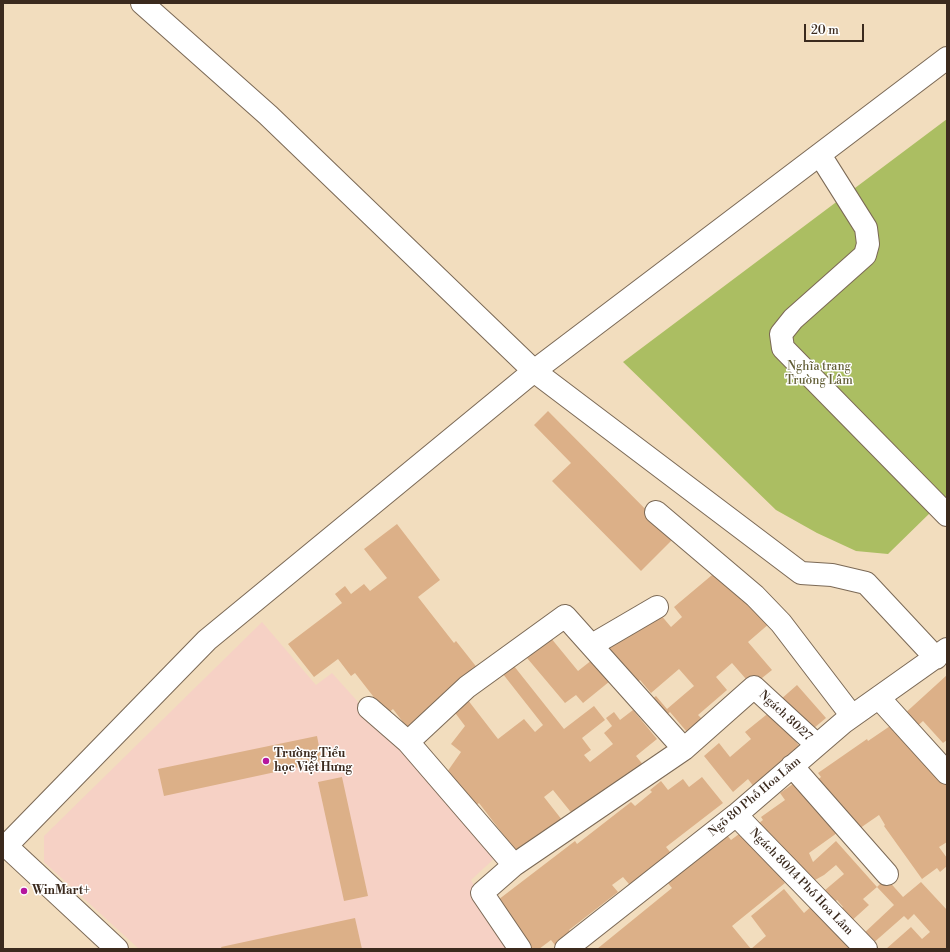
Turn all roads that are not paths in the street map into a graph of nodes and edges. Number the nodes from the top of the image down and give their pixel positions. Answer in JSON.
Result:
{"nodes":[{"id":1,"x":142,"y":3,"type":"edge"},
{"id":2,"x":947,"y":58,"type":"edge"},
{"id":3,"x":820,"y":155,"type":"junction"},
{"id":4,"x":534,"y":371,"type":"junction"},
{"id":5,"x":656,"y":512,"type":"dead end"},
{"id":6,"x":947,"y":515,"type":"edge"},
{"id":7,"x":657,"y":607,"type":"dead end"},
{"id":8,"x":592,"y":646,"type":"junction"},
{"id":9,"x":941,"y":654,"type":"edge"},
{"id":10,"x":879,"y":698,"type":"junction"},
{"id":11,"x":369,"y":708,"type":"dead end"},
{"id":12,"x":852,"y":716,"type":"junction"},
{"id":13,"x":408,"y":742,"type":"junction"},
{"id":14,"x":817,"y":745,"type":"junction"},
{"id":15,"x":684,"y":749,"type":"junction"},
{"id":16,"x":792,"y":766,"type":"junction"},
{"id":17,"x":947,"y":773,"type":"edge"},
{"id":18,"x":736,"y":815,"type":"junction"},
{"id":19,"x":4,"y":844,"type":"edge"},
{"id":20,"x":514,"y":865,"type":"junction"},
{"id":21,"x":887,"y":874,"type":"dead end"},
{"id":22,"x":114,"y":948,"type":"edge"},
{"id":23,"x":520,"y":949,"type":"edge"},
{"id":24,"x":566,"y":949,"type":"edge"},
{"id":25,"x":866,"y":949,"type":"edge"}],
"edges":[{"from":1,"to":4,"type":"street"},
{"from":2,"to":3,"type":"street"},
{"from":3,"to":4,"type":"street"},
{"from":3,"to":6,"type":"street"},
{"from":4,"to":9,"type":"street"},
{"from":4,"to":19,"type":"street"},
{"from":5,"to":12,"type":"street"},
{"from":7,"to":8,"type":"street"},
{"from":8,"to":13,"type":"street"},
{"from":8,"to":15,"type":"street"},
{"from":9,"to":10,"type":"street","name":"Ngõ 80 Phố Hoa Lâm"},
{"from":10,"to":12,"type":"street","name":"Ngõ 80 Phố Hoa Lâm"},
{"from":10,"to":17,"type":"street"},
{"from":11,"to":13,"type":"street"},
{"from":12,"to":14,"type":"street","name":"Ngõ 80 Phố Hoa Lâm"},
{"from":13,"to":20,"type":"street"},
{"from":14,"to":15,"type":"street","name":"Ngách 80/27"},
{"from":14,"to":16,"type":"street","name":"Ngõ 80 Phố Hoa Lâm"},
{"from":15,"to":20,"type":"street"},
{"from":16,"to":18,"type":"street","name":"Ngõ 80 Phố Hoa Lâm"},
{"from":16,"to":21,"type":"street"},
{"from":18,"to":24,"type":"street","name":"Ngõ 80 Phố Hoa Lâm"},
{"from":18,"to":25,"type":"street","name":"Ngách 80/14 Phố Hoa Lâm"},
{"from":19,"to":22,"type":"street"},
{"from":20,"to":23,"type":"street"}]}
